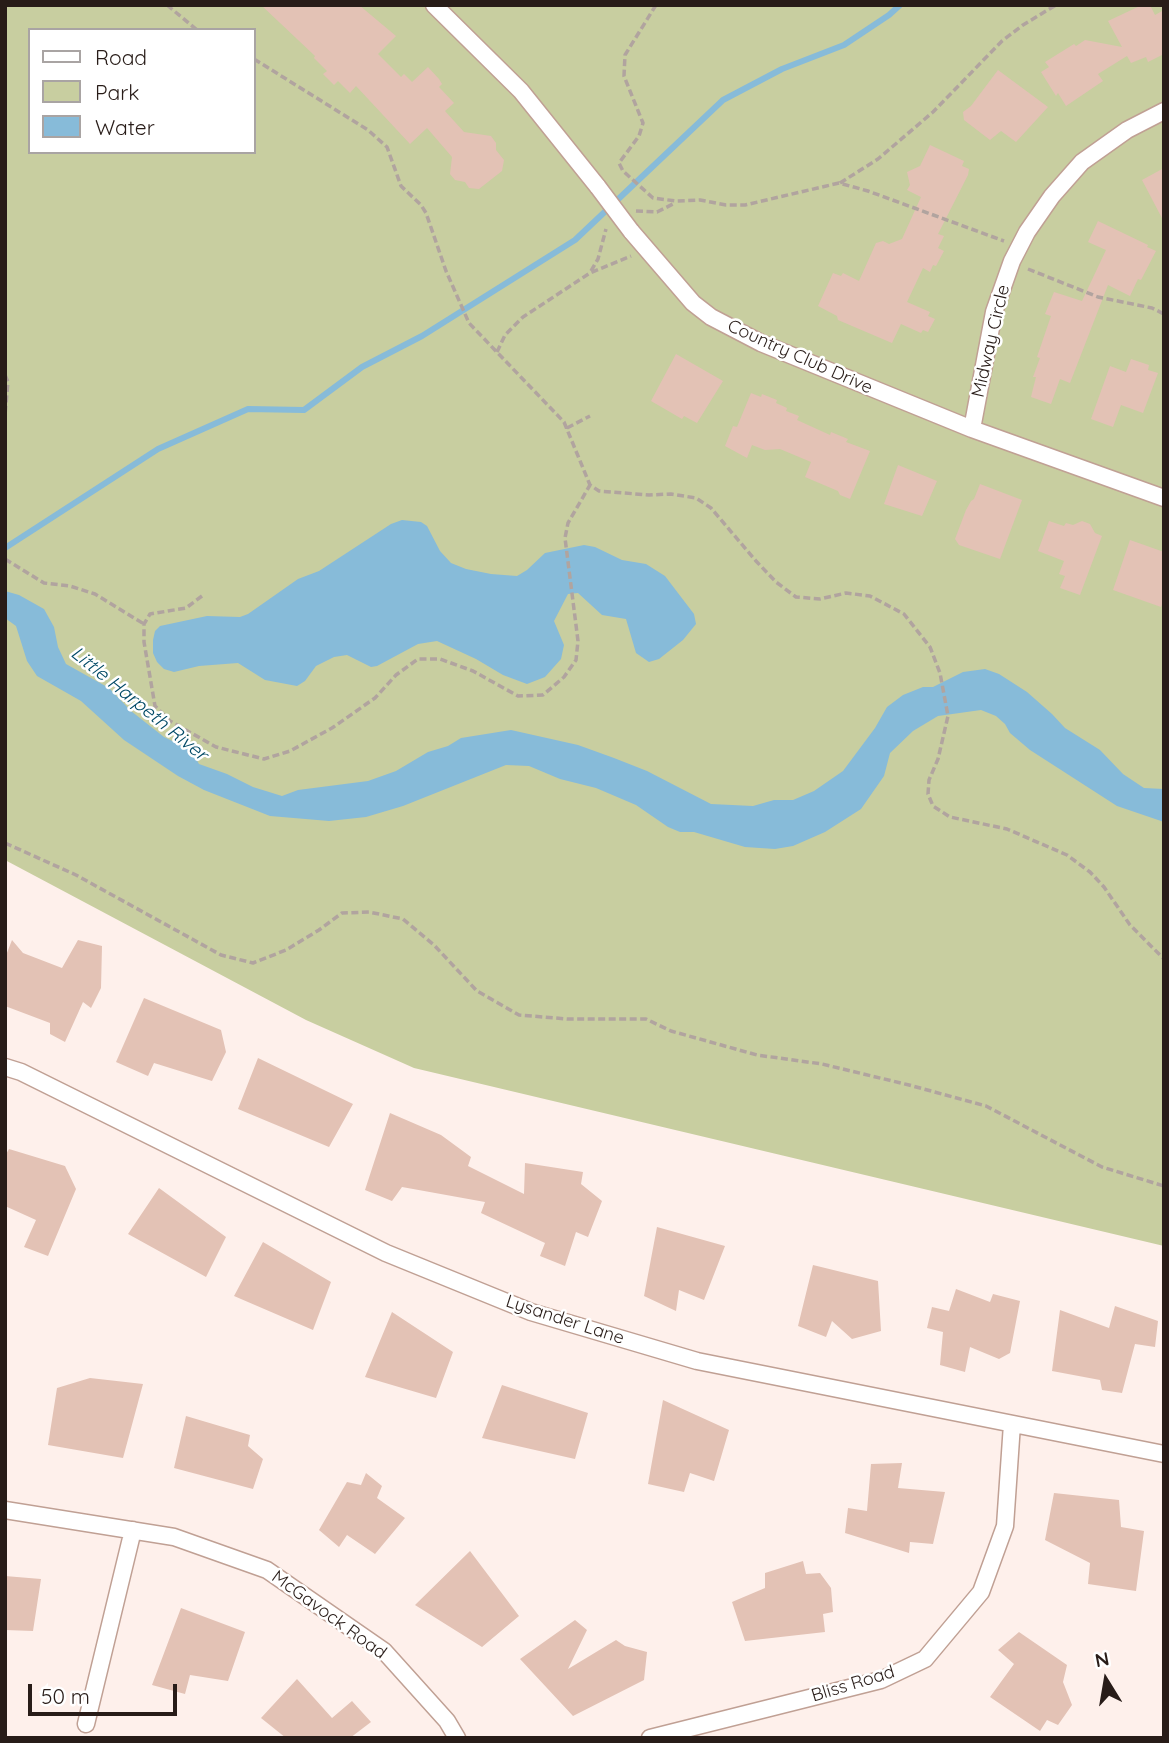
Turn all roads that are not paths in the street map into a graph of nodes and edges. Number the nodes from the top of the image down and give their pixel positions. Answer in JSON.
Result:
{"nodes":[{"id":1,"x":434,"y":5,"type":"edge"},
{"id":2,"x":1164,"y":111,"type":"edge"},
{"id":3,"x":972,"y":429,"type":"junction"},
{"id":4,"x":1164,"y":498,"type":"edge"},
{"id":5,"x":5,"y":1067,"type":"edge"},
{"id":6,"x":1012,"y":1424,"type":"junction"},
{"id":7,"x":1164,"y":1454,"type":"edge"},
{"id":8,"x":5,"y":1510,"type":"edge"},
{"id":9,"x":133,"y":1530,"type":"junction"},
{"id":10,"x":86,"y":1724,"type":"dead end"},
{"id":11,"x":457,"y":1738,"type":"edge"},
{"id":12,"x":650,"y":1738,"type":"edge"}],
"edges":[{"from":1,"to":3,"type":"street","name":"Country Club Drive","bridge":true},
{"from":2,"to":3,"type":"street","name":"Midway Circle"},
{"from":3,"to":4,"type":"street","name":"Country Club Drive"},
{"from":5,"to":6,"type":"street","name":"Lysander Lane"},
{"from":6,"to":7,"type":"street","name":"Lysander Lane"},
{"from":6,"to":12,"type":"street","name":"Bliss Road"},
{"from":8,"to":9,"type":"street","name":"McGavock Road"},
{"from":9,"to":10,"type":"street"},
{"from":9,"to":11,"type":"street","name":"McGavock Road"}]}
